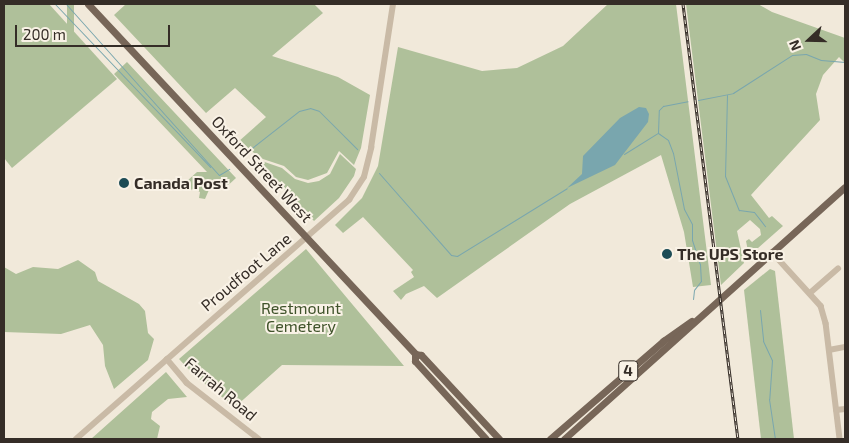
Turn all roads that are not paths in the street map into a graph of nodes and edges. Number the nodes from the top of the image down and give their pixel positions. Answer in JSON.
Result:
{"nodes":[{"id":1,"x":88,"y":4,"type":"edge"},
{"id":2,"x":394,"y":4,"type":"edge"},
{"id":3,"x":845,"y":187,"type":"edge"},
{"id":4,"x":308,"y":238,"type":"junction"},
{"id":5,"x":772,"y":252,"type":"junction"},
{"id":6,"x":838,"y":269,"type":"dead end"},
{"id":7,"x":810,"y":294,"type":"junction"},
{"id":8,"x":710,"y":308,"type":"junction"},
{"id":9,"x":845,"y":347,"type":"edge"},
{"id":10,"x":829,"y":350,"type":"junction"},
{"id":11,"x":415,"y":354,"type":"junction"},
{"id":12,"x":167,"y":359,"type":"junction"},
{"id":13,"x":845,"y":409,"type":"edge"},
{"id":14,"x":836,"y":410,"type":"junction"},
{"id":15,"x":76,"y":439,"type":"edge"},
{"id":16,"x":259,"y":439,"type":"edge"},
{"id":17,"x":486,"y":439,"type":"edge"},
{"id":18,"x":499,"y":439,"type":"edge"},
{"id":19,"x":550,"y":439,"type":"edge"},
{"id":20,"x":564,"y":439,"type":"edge"},
{"id":21,"x":840,"y":439,"type":"edge"}],
"edges":[{"from":1,"to":4,"type":"main road","name":"Oxford Street West"},
{"from":2,"to":4,"type":"street","name":"Proudfoot Lane"},
{"from":3,"to":5,"type":"main road","number":"4"},
{"from":4,"to":11,"type":"main road","name":"Oxford Street West"},
{"from":4,"to":12,"type":"street","name":"Proudfoot Lane"},
{"from":5,"to":7,"type":"street"},
{"from":5,"to":8,"type":"main road","number":"4"},
{"from":6,"to":7,"type":"street"},
{"from":7,"to":10,"type":"street"},
{"from":8,"to":19,"type":"main road","number":"4"},
{"from":8,"to":20,"type":"main road","number":"4"},
{"from":9,"to":10,"type":"street"},
{"from":10,"to":14,"type":"street"},
{"from":11,"to":17,"type":"main road","name":"Oxford Street West"},
{"from":11,"to":18,"type":"main road","name":"Oxford Street West"},
{"from":12,"to":15,"type":"street","name":"Proudfoot Lane"},
{"from":12,"to":16,"type":"street","name":"Farrah Road"},
{"from":13,"to":14,"type":"street"},
{"from":14,"to":21,"type":"street"}]}
